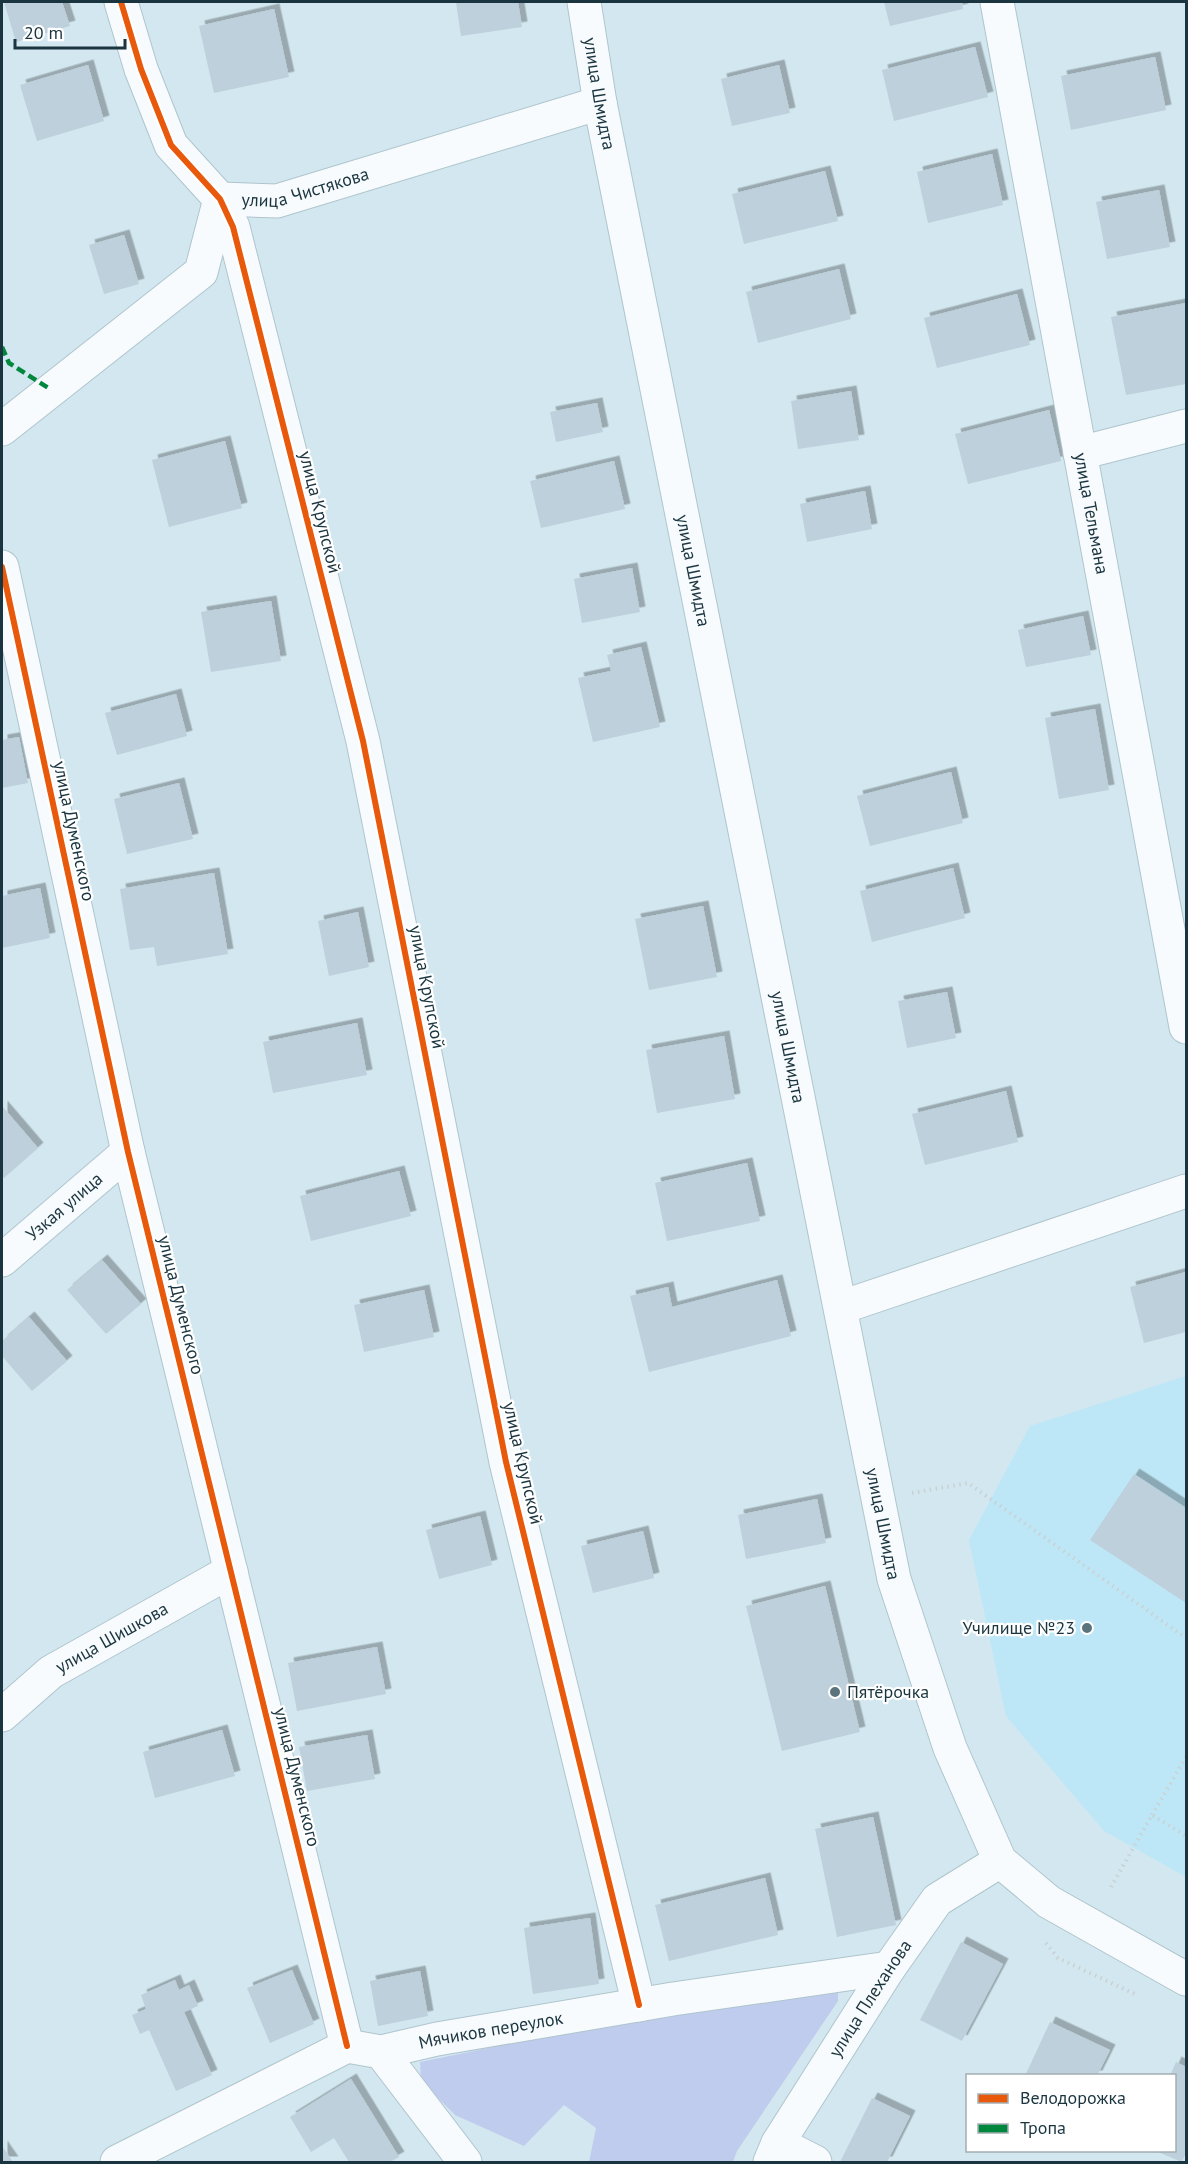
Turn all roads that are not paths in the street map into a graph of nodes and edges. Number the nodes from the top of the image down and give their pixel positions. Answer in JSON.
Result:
{"nodes":[{"id":1,"x":121,"y":2,"type":"edge"},
{"id":2,"x":584,"y":2,"type":"edge"},
{"id":3,"x":997,"y":2,"type":"edge"},
{"id":4,"x":600,"y":103,"type":"junction"},
{"id":5,"x":220,"y":199,"type":"junction"},
{"id":6,"x":1186,"y":426,"type":"edge"},
{"id":7,"x":2,"y":429,"type":"edge"},
{"id":8,"x":1080,"y":453,"type":"junction"},
{"id":9,"x":2,"y":567,"type":"edge"},
{"id":10,"x":1186,"y":1027,"type":"edge"},
{"id":11,"x":128,"y":1152,"type":"junction"},
{"id":12,"x":1186,"y":1191,"type":"edge"},
{"id":13,"x":2,"y":1260,"type":"edge"},
{"id":14,"x":842,"y":1307,"type":"junction"},
{"id":15,"x":231,"y":1571,"type":"junction"},
{"id":16,"x":2,"y":1715,"type":"edge"},
{"id":17,"x":999,"y":1861,"type":"junction"},
{"id":18,"x":889,"y":1968,"type":"junction"},
{"id":19,"x":1186,"y":1979,"type":"edge"},
{"id":20,"x":639,"y":2005,"type":"junction"},
{"id":21,"x":347,"y":2046,"type":"junction"},
{"id":22,"x":381,"y":2052,"type":"junction"},
{"id":23,"x":774,"y":2153,"type":"edge"},
{"id":24,"x":117,"y":2163,"type":"edge"},
{"id":25,"x":465,"y":2163,"type":"edge"},
{"id":26,"x":814,"y":2163,"type":"edge"}],
"edges":[{"from":1,"to":5,"type":"street","name":"улица Крупской"},
{"from":2,"to":4,"type":"street","name":"улица Шмидта"},
{"from":3,"to":8,"type":"street","name":"улица Тельмана"},
{"from":4,"to":5,"type":"street","name":"улица Чистякова"},
{"from":4,"to":14,"type":"street","name":"улица Шмидта"},
{"from":5,"to":7,"type":"street","name":"улица Чистякова"},
{"from":5,"to":20,"type":"street","name":"улица Крупской"},
{"from":6,"to":8,"type":"street"},
{"from":8,"to":10,"type":"street","name":"улица Тельмана"},
{"from":9,"to":11,"type":"street","name":"улица Думенского"},
{"from":11,"to":13,"type":"street","name":"Узкая улица"},
{"from":11,"to":15,"type":"street","name":"улица Думенского"},
{"from":12,"to":14,"type":"street"},
{"from":14,"to":17,"type":"street","name":"улица Шмидта"},
{"from":15,"to":16,"type":"street","name":"улица Шишкова"},
{"from":15,"to":21,"type":"street","name":"улица Думенского"},
{"from":17,"to":18,"type":"street","name":"улица Плеханова"},
{"from":17,"to":19,"type":"street","name":"улица Шмидта"},
{"from":18,"to":20,"type":"street","name":"Мячиков переулок"},
{"from":18,"to":23,"type":"street","name":"улица Плеханова"},
{"from":20,"to":22,"type":"street","name":"Мячиков переулок"},
{"from":21,"to":22,"type":"street","name":"Мячиков переулок"},
{"from":21,"to":24,"type":"street"},
{"from":22,"to":25,"type":"street"},
{"from":23,"to":26,"type":"street"}]}
